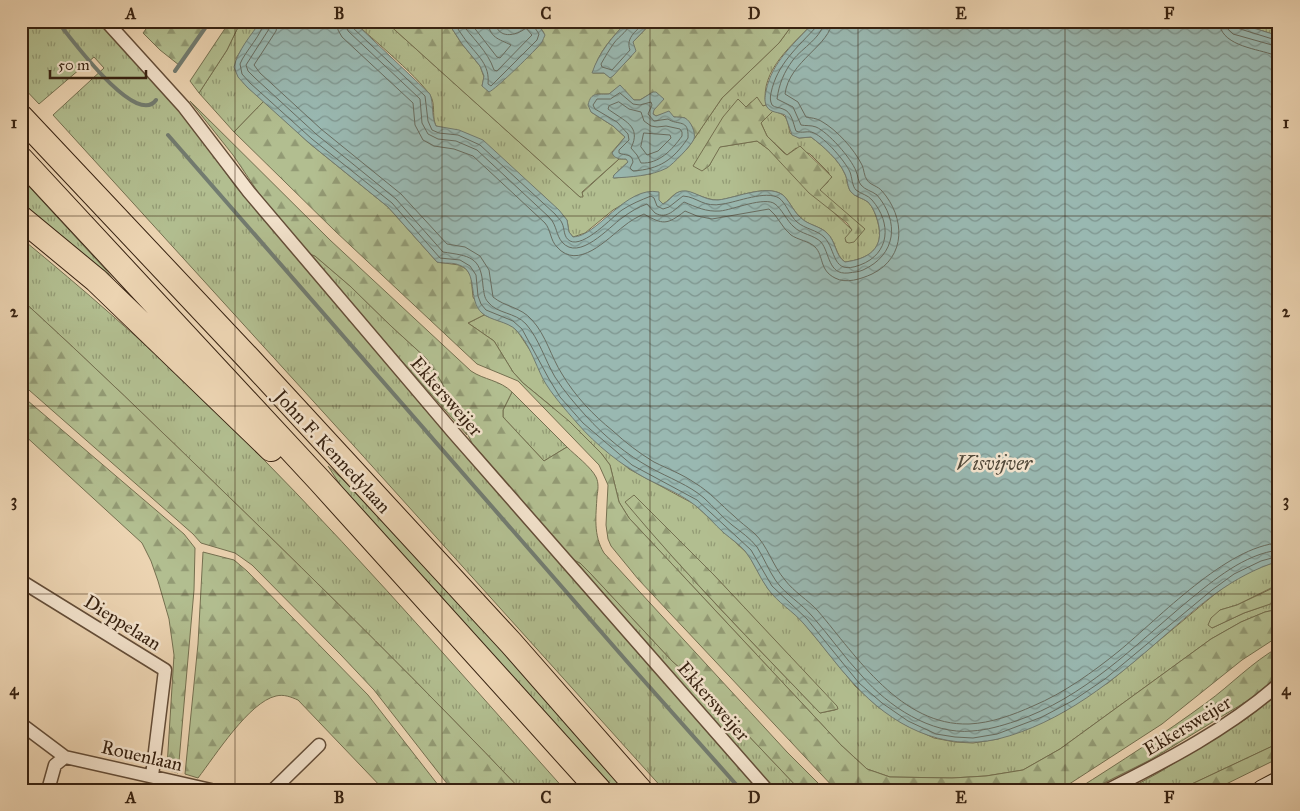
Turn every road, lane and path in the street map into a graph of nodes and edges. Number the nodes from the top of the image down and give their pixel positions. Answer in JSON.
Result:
{"nodes":[{"id":1,"x":106,"y":21,"type":"edge"},
{"id":2,"x":21,"y":117,"type":"edge"},
{"id":3,"x":21,"y":158,"type":"edge"},
{"id":4,"x":21,"y":218,"type":"edge"},
{"id":5,"x":21,"y":581,"type":"edge"},
{"id":6,"x":439,"y":611,"type":"junction"},
{"id":7,"x":1279,"y":684,"type":"edge"},
{"id":8,"x":21,"y":724,"type":"edge"},
{"id":9,"x":319,"y":745,"type":"dead end"},
{"id":10,"x":66,"y":757,"type":"junction"},
{"id":11,"x":152,"y":776,"type":"junction"},
{"id":12,"x":1279,"y":781,"type":"edge"},
{"id":13,"x":177,"y":786,"type":"edge"},
{"id":14,"x":48,"y":790,"type":"edge"},
{"id":15,"x":211,"y":790,"type":"edge"},
{"id":16,"x":273,"y":790,"type":"edge"},
{"id":17,"x":599,"y":790,"type":"edge"},
{"id":18,"x":640,"y":790,"type":"edge"},
{"id":19,"x":767,"y":790,"type":"edge"},
{"id":20,"x":1108,"y":790,"type":"edge"},
{"id":21,"x":1262,"y":790,"type":"edge"}],
"edges":[{"from":1,"to":19,"type":"street","name":"Ekkersweijer"},
{"from":2,"to":18,"type":"highway","name":"John F. Kennedylaan"},
{"from":3,"to":6,"type":"highway","name":"John F. Kennedylaan"},
{"from":4,"to":6,"type":"highway"},
{"from":5,"to":11,"type":"street","name":"Dieppelaan"},
{"from":6,"to":17,"type":"highway","name":"John F. Kennedylaan"},
{"from":7,"to":20,"type":"street","name":"Ekkersweijer"},
{"from":8,"to":10,"type":"street","name":"Rouenlaan"},
{"from":9,"to":16,"type":"street"},
{"from":10,"to":11,"type":"street","name":"Rouenlaan"},
{"from":10,"to":14,"type":"street"},
{"from":11,"to":13,"type":"street","name":"Rouenlaan"},
{"from":12,"to":21,"type":"main road"},
{"from":13,"to":15,"type":"street","name":"Rouenlaan"}]}
